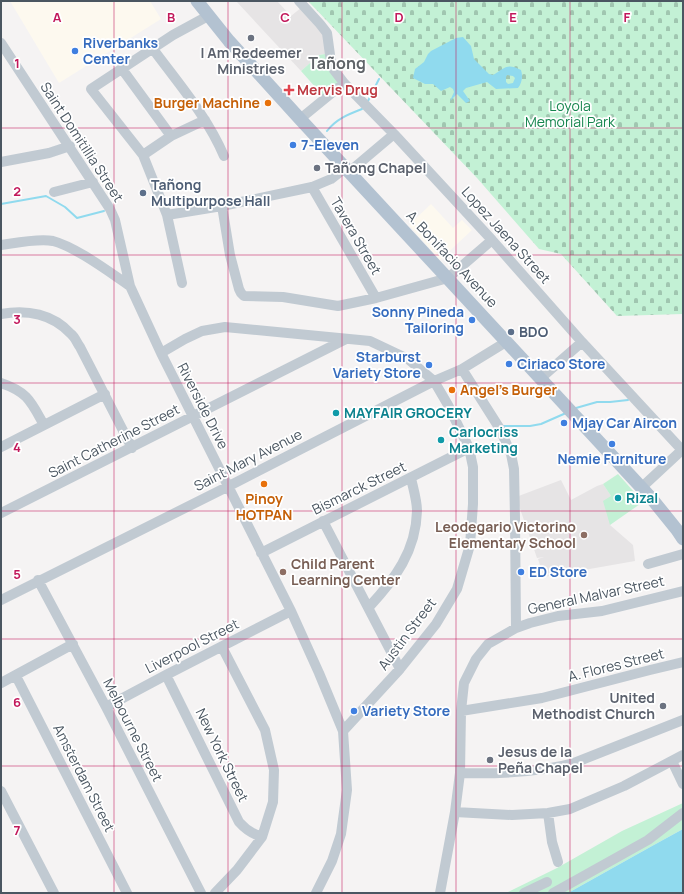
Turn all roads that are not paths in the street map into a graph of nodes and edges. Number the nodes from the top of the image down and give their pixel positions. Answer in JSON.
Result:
{"nodes":[{"id":1,"x":197,"y":1,"type":"edge"},
{"id":2,"x":299,"y":1,"type":"edge"},
{"id":3,"x":208,"y":16,"type":"junction"},
{"id":4,"x":1,"y":44,"type":"edge"},
{"id":5,"x":153,"y":49,"type":"junction"},
{"id":6,"x":122,"y":69,"type":"junction"},
{"id":7,"x":344,"y":83,"type":"junction"},
{"id":8,"x":300,"y":119,"type":"junction"},
{"id":9,"x":205,"y":120,"type":"junction"},
{"id":10,"x":394,"y":134,"type":"junction"},
{"id":11,"x":172,"y":136,"type":"junction"},
{"id":12,"x":70,"y":146,"type":"junction"},
{"id":13,"x":143,"y":155,"type":"junction"},
{"id":14,"x":224,"y":156,"type":"dead end"},
{"id":15,"x":1,"y":162,"type":"edge"},
{"id":16,"x":347,"y":170,"type":"junction"},
{"id":17,"x":93,"y":182,"type":"junction"},
{"id":18,"x":312,"y":187,"type":"junction"},
{"id":19,"x":54,"y":192,"type":"dead end"},
{"id":20,"x":222,"y":206,"type":"junction"},
{"id":21,"x":168,"y":215,"type":"junction"},
{"id":22,"x":492,"y":240,"type":"junction"},
{"id":23,"x":1,"y":245,"type":"edge"},
{"id":24,"x":448,"y":278,"type":"junction"},
{"id":25,"x":182,"y":283,"type":"dead end"},
{"id":26,"x":130,"y":286,"type":"junction"},
{"id":27,"x":376,"y":298,"type":"junction"},
{"id":28,"x":1,"y":314,"type":"edge"},
{"id":29,"x":346,"y":339,"type":"junction"},
{"id":30,"x":506,"y":342,"type":"junction"},
{"id":31,"x":582,"y":342,"type":"junction"},
{"id":32,"x":161,"y":353,"type":"junction"},
{"id":33,"x":462,"y":369,"type":"junction"},
{"id":34,"x":541,"y":378,"type":"junction"},
{"id":35,"x":434,"y":381,"type":"junction"},
{"id":36,"x":1,"y":383,"type":"edge"},
{"id":37,"x":105,"y":394,"type":"junction"},
{"id":38,"x":193,"y":416,"type":"junction"},
{"id":39,"x":44,"y":425,"type":"junction"},
{"id":40,"x":1,"y":447,"type":"edge"},
{"id":41,"x":132,"y":448,"type":"junction"},
{"id":42,"x":469,"y":448,"type":"junction"},
{"id":43,"x":683,"y":450,"type":"edge"},
{"id":44,"x":411,"y":478,"type":"junction"},
{"id":45,"x":228,"y":486,"type":"junction"},
{"id":46,"x":641,"y":488,"type":"junction"},
{"id":47,"x":1,"y":513,"type":"edge"},
{"id":48,"x":324,"y":521,"type":"junction"},
{"id":49,"x":683,"y":539,"type":"edge"},
{"id":50,"x":261,"y":553,"type":"junction"},
{"id":51,"x":683,"y":554,"type":"edge"},
{"id":52,"x":648,"y":564,"type":"dead end"},
{"id":53,"x":38,"y":580,"type":"junction"},
{"id":54,"x":683,"y":591,"type":"edge"},
{"id":55,"x":1,"y":600,"type":"edge"},
{"id":56,"x":369,"y":607,"type":"junction"},
{"id":57,"x":291,"y":611,"type":"junction"},
{"id":58,"x":516,"y":628,"type":"junction"},
{"id":59,"x":73,"y":644,"type":"junction"},
{"id":60,"x":222,"y":647,"type":"junction"},
{"id":61,"x":683,"y":662,"type":"edge"},
{"id":62,"x":400,"y":669,"type":"junction"},
{"id":63,"x":166,"y":675,"type":"junction"},
{"id":64,"x":16,"y":676,"type":"junction"},
{"id":65,"x":1,"y":683,"type":"edge"},
{"id":66,"x":106,"y":707,"type":"junction"},
{"id":67,"x":461,"y":711,"type":"junction"},
{"id":68,"x":683,"y":720,"type":"edge"},
{"id":69,"x":343,"y":731,"type":"junction"},
{"id":70,"x":683,"y":755,"type":"edge"},
{"id":71,"x":672,"y":761,"type":"junction"},
{"id":72,"x":460,"y":773,"type":"junction"},
{"id":73,"x":683,"y":784,"type":"edge"},
{"id":74,"x":1,"y":791,"type":"edge"},
{"id":75,"x":455,"y":812,"type":"junction"},
{"id":76,"x":548,"y":813,"type":"junction"},
{"id":77,"x":683,"y":813,"type":"edge"},
{"id":78,"x":262,"y":838,"type":"junction"},
{"id":79,"x":558,"y":862,"type":"dead end"},
{"id":80,"x":547,"y":882,"type":"dead end"},
{"id":81,"x":54,"y":893,"type":"edge"},
{"id":82,"x":127,"y":893,"type":"edge"},
{"id":83,"x":202,"y":893,"type":"edge"},
{"id":84,"x":215,"y":893,"type":"edge"},
{"id":85,"x":316,"y":893,"type":"edge"},
{"id":86,"x":440,"y":893,"type":"edge"},
{"id":87,"x":524,"y":893,"type":"edge"},
{"id":88,"x":553,"y":893,"type":"edge"}],
"edges":[{"from":1,"to":3,"type":"main road","name":"A. Bonifacio Avenue"},
{"from":2,"to":7,"type":"street","name":"Lopez Jaena Street"},
{"from":3,"to":5,"type":"street"},
{"from":3,"to":8,"type":"main road","name":"A. Bonifacio Avenue"},
{"from":4,"to":12,"type":"street","name":"Saint Domitillia Street"},
{"from":5,"to":6,"type":"street"},
{"from":5,"to":9,"type":"street"},
{"from":6,"to":11,"type":"street"},
{"from":6,"to":13,"type":"street"},
{"from":7,"to":8,"type":"street"},
{"from":7,"to":10,"type":"street","name":"Lopez Jaena Street"},
{"from":8,"to":16,"type":"main road","name":"A. Bonifacio Avenue"},
{"from":9,"to":11,"type":"street"},
{"from":9,"to":14,"type":"street"},
{"from":10,"to":16,"type":"street"},
{"from":10,"to":22,"type":"street","name":"Lopez Jaena Street"},
{"from":11,"to":13,"type":"street"},
{"from":12,"to":15,"type":"street"},
{"from":12,"to":17,"type":"street","name":"Saint Domitillia Street"},
{"from":13,"to":21,"type":"street"},
{"from":16,"to":18,"type":"street"},
{"from":16,"to":24,"type":"main road","name":"A. Bonifacio Avenue"},
{"from":17,"to":19,"type":"street"},
{"from":17,"to":26,"type":"street","name":"Saint Domitillia Street"},
{"from":18,"to":20,"type":"street"},
{"from":18,"to":27,"type":"street","name":"Tavera Street"},
{"from":20,"to":21,"type":"street"},
{"from":20,"to":27,"type":"street"},
{"from":21,"to":25,"type":"street"},
{"from":22,"to":24,"type":"street"},
{"from":22,"to":31,"type":"street","name":"Lopez Jaena Street"},
{"from":23,"to":26,"type":"street"},
{"from":24,"to":27,"type":"street"},
{"from":24,"to":30,"type":"main road","name":"A. Bonifacio Avenue"},
{"from":26,"to":32,"type":"street","name":"Riverside Drive"},
{"from":28,"to":37,"type":"street"},
{"from":29,"to":32,"type":"street"},
{"from":29,"to":35,"type":"street"},
{"from":29,"to":38,"type":"street","name":"Saint Catherine Street"},
{"from":30,"to":33,"type":"street","name":"Saint Mary Avenue"},
{"from":30,"to":34,"type":"main road","name":"A. Bonifacio Avenue"},
{"from":31,"to":34,"type":"street"},
{"from":31,"to":43,"type":"street","name":"Lopez Jaena Street"},
{"from":32,"to":38,"type":"street","name":"Riverside Drive"},
{"from":33,"to":35,"type":"street","name":"Saint Mary Avenue"},
{"from":33,"to":58,"type":"street"},
{"from":34,"to":46,"type":"main road","name":"A. Bonifacio Avenue"},
{"from":35,"to":42,"type":"street","name":"Austin Street"},
{"from":35,"to":45,"type":"street","name":"Saint Mary Avenue"},
{"from":36,"to":39,"type":"street"},
{"from":37,"to":39,"type":"street"},
{"from":37,"to":41,"type":"street"},
{"from":38,"to":41,"type":"street","name":"Saint Catherine Street"},
{"from":38,"to":45,"type":"street","name":"Riverside Drive"},
{"from":39,"to":40,"type":"street"},
{"from":41,"to":47,"type":"street","name":"Saint Catherine Street"},
{"from":42,"to":44,"type":"street","name":"Bismarck Street"},
{"from":42,"to":62,"type":"street","name":"Austin Street"},
{"from":43,"to":46,"type":"street"},
{"from":44,"to":48,"type":"street","name":"Bismarck Street"},
{"from":44,"to":56,"type":"street"},
{"from":45,"to":50,"type":"street","name":"Riverside Drive"},
{"from":45,"to":53,"type":"street","name":"Saint Mary Avenue"},
{"from":46,"to":49,"type":"main road","name":"A. Bonifacio Avenue"},
{"from":48,"to":50,"type":"street","name":"Bismarck Street"},
{"from":48,"to":56,"type":"street"},
{"from":50,"to":57,"type":"street","name":"Riverside Drive"},
{"from":51,"to":52,"type":"street"},
{"from":53,"to":55,"type":"street","name":"Saint Mary Avenue"},
{"from":53,"to":59,"type":"street","name":"Melbourne Street"},
{"from":54,"to":58,"type":"street","name":"General Malvar Street"},
{"from":56,"to":62,"type":"street"},
{"from":57,"to":60,"type":"street","name":"Liverpool Street"},
{"from":57,"to":69,"type":"street","name":"Riverside Drive"},
{"from":58,"to":67,"type":"street","name":"General Malvar Street"},
{"from":59,"to":64,"type":"street"},
{"from":59,"to":66,"type":"street","name":"Melbourne Street"},
{"from":60,"to":63,"type":"street","name":"Liverpool Street"},
{"from":60,"to":78,"type":"street"},
{"from":61,"to":67,"type":"street","name":"A. Flores Street"},
{"from":62,"to":69,"type":"street","name":"Austin Street"},
{"from":63,"to":66,"type":"street","name":"Liverpool Street"},
{"from":63,"to":78,"type":"street","name":"New York Street"},
{"from":64,"to":65,"type":"street"},
{"from":64,"to":82,"type":"street","name":"Amsterdam Street"},
{"from":66,"to":83,"type":"street","name":"Melbourne Street"},
{"from":67,"to":72,"type":"street","name":"General Malvar Street"},
{"from":68,"to":72,"type":"street"},
{"from":69,"to":85,"type":"street","name":"Riverside Drive"},
{"from":70,"to":71,"type":"street"},
{"from":71,"to":73,"type":"street"},
{"from":71,"to":76,"type":"street"},
{"from":72,"to":75,"type":"street","name":"General Malvar Street"},
{"from":74,"to":81,"type":"street"},
{"from":75,"to":76,"type":"street"},
{"from":75,"to":86,"type":"street","name":"General Malvar Street"},
{"from":76,"to":79,"type":"street"},
{"from":77,"to":88,"type":"street"},
{"from":78,"to":84,"type":"street"},
{"from":80,"to":87,"type":"street"}]}
